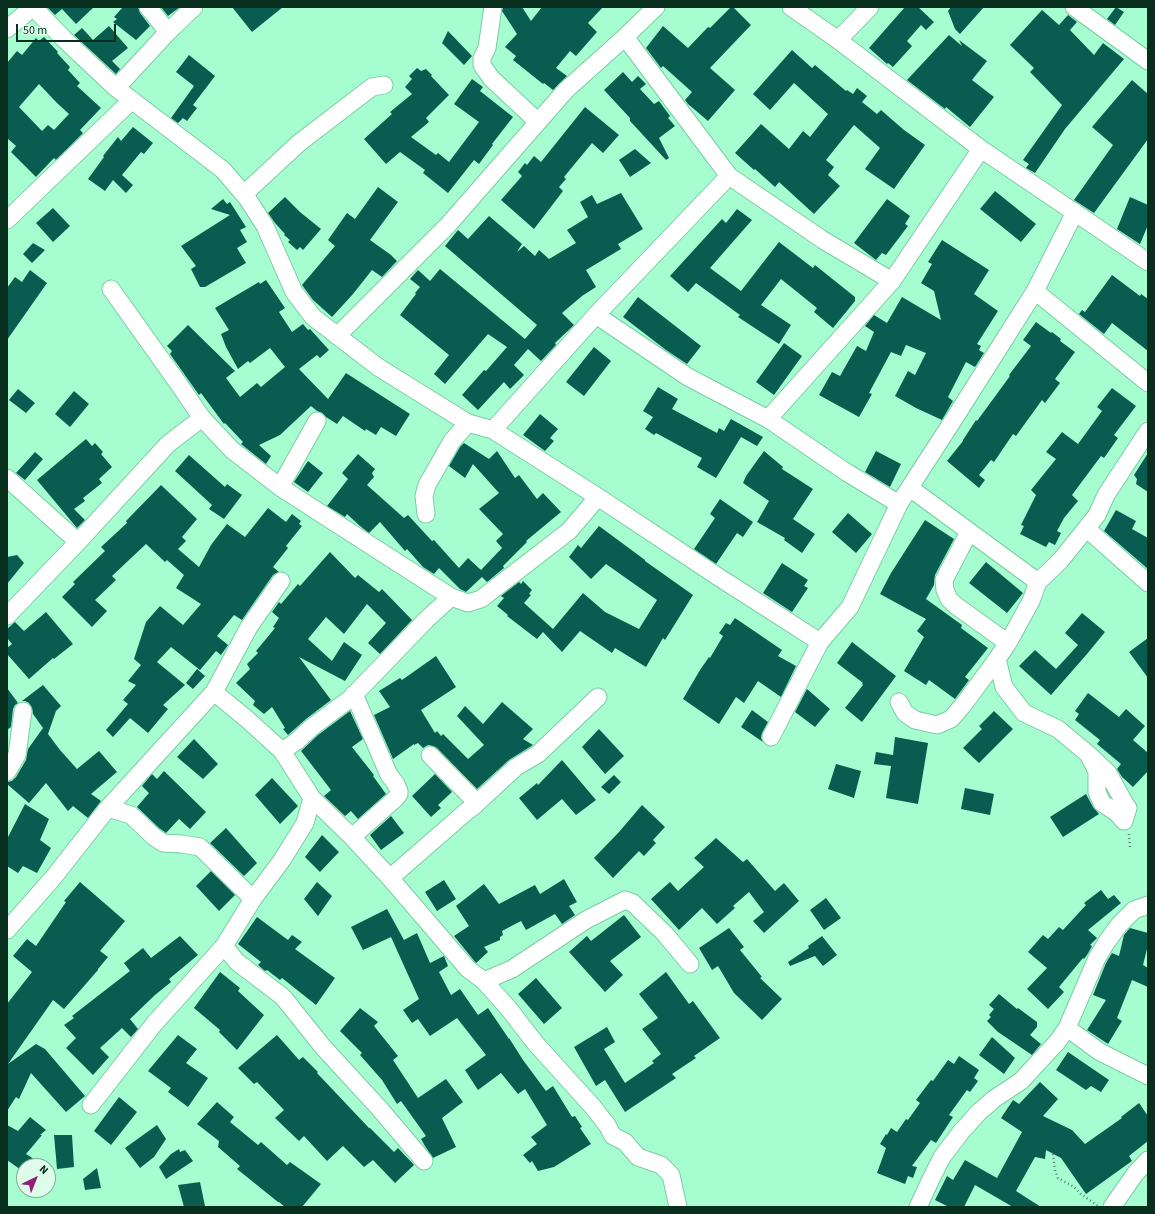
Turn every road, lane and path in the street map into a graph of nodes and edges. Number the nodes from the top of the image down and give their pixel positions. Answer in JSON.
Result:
{"nodes":[{"id":1,"x":33,"y":7,"type":"edge"},
{"id":2,"x":148,"y":7,"type":"edge"},
{"id":3,"x":194,"y":7,"type":"edge"},
{"id":4,"x":493,"y":7,"type":"edge"},
{"id":5,"x":656,"y":7,"type":"edge"},
{"id":6,"x":791,"y":7,"type":"edge"},
{"id":7,"x":870,"y":7,"type":"edge"},
{"id":8,"x":1074,"y":7,"type":"edge"},
{"id":9,"x":7,"y":29,"type":"edge"},
{"id":10,"x":168,"y":32,"type":"junction"},
{"id":11,"x":625,"y":37,"type":"junction"},
{"id":12,"x":838,"y":40,"type":"junction"},
{"id":13,"x":1148,"y":61,"type":"edge"},
{"id":14,"x":384,"y":85,"type":"dead end"},
{"id":15,"x":116,"y":88,"type":"junction"},
{"id":16,"x":132,"y":100,"type":"junction"},
{"id":17,"x":538,"y":122,"type":"junction"},
{"id":18,"x":981,"y":149,"type":"junction"},
{"id":19,"x":729,"y":176,"type":"junction"},
{"id":20,"x":244,"y":194,"type":"junction"},
{"id":21,"x":1075,"y":212,"type":"junction"},
{"id":22,"x":7,"y":220,"type":"edge"},
{"id":23,"x":1148,"y":262,"type":"edge"},
{"id":24,"x":892,"y":281,"type":"junction"},
{"id":25,"x":111,"y":290,"type":"dead end"},
{"id":26,"x":1035,"y":291,"type":"junction"},
{"id":27,"x":596,"y":314,"type":"junction"},
{"id":28,"x":337,"y":336,"type":"junction"},
{"id":29,"x":1148,"y":383,"type":"edge"},
{"id":30,"x":202,"y":418,"type":"junction"},
{"id":31,"x":768,"y":419,"type":"junction"},
{"id":32,"x":317,"y":421,"type":"dead end"},
{"id":33,"x":468,"y":423,"type":"junction"},
{"id":34,"x":493,"y":430,"type":"junction"},
{"id":35,"x":1148,"y":431,"type":"edge"},
{"id":36,"x":7,"y":478,"type":"edge"},
{"id":37,"x":280,"y":487,"type":"junction"},
{"id":38,"x":910,"y":488,"type":"junction"},
{"id":39,"x":598,"y":497,"type":"junction"},
{"id":40,"x":899,"y":504,"type":"junction"},
{"id":41,"x":426,"y":514,"type":"dead end"},
{"id":42,"x":1087,"y":529,"type":"junction"},
{"id":43,"x":969,"y":532,"type":"junction"},
{"id":44,"x":78,"y":542,"type":"junction"},
{"id":45,"x":280,"y":581,"type":"dead end"},
{"id":46,"x":1038,"y":582,"type":"junction"},
{"id":47,"x":1148,"y":583,"type":"edge"},
{"id":48,"x":451,"y":597,"type":"junction"},
{"id":49,"x":7,"y":616,"type":"edge"},
{"id":50,"x":820,"y":642,"type":"junction"},
{"id":51,"x":1008,"y":643,"type":"junction"},
{"id":52,"x":997,"y":659,"type":"junction"},
{"id":53,"x":214,"y":692,"type":"junction"},
{"id":54,"x":354,"y":694,"type":"junction"},
{"id":55,"x":598,"y":697,"type":"dead end"},
{"id":56,"x":899,"y":702,"type":"dead end"},
{"id":57,"x":23,"y":711,"type":"dead end"},
{"id":58,"x":771,"y":737,"type":"dead end"},
{"id":59,"x":282,"y":751,"type":"junction"},
{"id":60,"x":1088,"y":754,"type":"dead end"},
{"id":61,"x":430,"y":755,"type":"dead end"},
{"id":62,"x":7,"y":772,"type":"edge"},
{"id":63,"x":312,"y":798,"type":"junction"},
{"id":64,"x":476,"y":803,"type":"junction"},
{"id":65,"x":108,"y":808,"type":"junction"},
{"id":66,"x":352,"y":837,"type":"junction"},
{"id":67,"x":390,"y":878,"type":"junction"},
{"id":68,"x":253,"y":899,"type":"junction"},
{"id":69,"x":1148,"y":905,"type":"edge"},
{"id":70,"x":7,"y":930,"type":"edge"},
{"id":71,"x":224,"y":946,"type":"junction"},
{"id":72,"x":690,"y":964,"type":"dead end"},
{"id":73,"x":484,"y":981,"type":"junction"},
{"id":74,"x":1067,"y":1028,"type":"junction"},
{"id":75,"x":1148,"y":1076,"type":"edge"},
{"id":76,"x":91,"y":1105,"type":"dead end"},
{"id":77,"x":1053,"y":1154,"type":"dead end"},
{"id":78,"x":1148,"y":1160,"type":"edge"},
{"id":79,"x":424,"y":1161,"type":"dead end"},
{"id":80,"x":1110,"y":1206,"type":"edge"},
{"id":81,"x":678,"y":1207,"type":"edge"},
{"id":82,"x":918,"y":1207,"type":"edge"}],
"edges":[{"from":1,"to":9,"type":"street"},
{"from":1,"to":15,"type":"street"},
{"from":2,"to":10,"type":"street"},
{"from":3,"to":10,"type":"street"},
{"from":4,"to":17,"type":"street"},
{"from":5,"to":11,"type":"street"},
{"from":6,"to":12,"type":"street"},
{"from":7,"to":12,"type":"street"},
{"from":8,"to":13,"type":"street"},
{"from":10,"to":15,"type":"street"},
{"from":11,"to":17,"type":"street"},
{"from":11,"to":19,"type":"street"},
{"from":12,"to":18,"type":"street"},
{"from":14,"to":20,"type":"street"},
{"from":15,"to":16,"type":"street"},
{"from":16,"to":20,"type":"street"},
{"from":16,"to":22,"type":"street"},
{"from":17,"to":28,"type":"street"},
{"from":18,"to":21,"type":"street"},
{"from":18,"to":24,"type":"street"},
{"from":19,"to":24,"type":"street"},
{"from":19,"to":27,"type":"street"},
{"from":20,"to":28,"type":"street"},
{"from":21,"to":23,"type":"street"},
{"from":21,"to":26,"type":"street"},
{"from":24,"to":31,"type":"street"},
{"from":25,"to":30,"type":"street"},
{"from":26,"to":29,"type":"street"},
{"from":26,"to":38,"type":"street"},
{"from":27,"to":31,"type":"street"},
{"from":27,"to":34,"type":"street"},
{"from":28,"to":33,"type":"street"},
{"from":30,"to":37,"type":"street"},
{"from":30,"to":44,"type":"street"},
{"from":31,"to":40,"type":"street"},
{"from":32,"to":37,"type":"street"},
{"from":33,"to":34,"type":"street"},
{"from":33,"to":41,"type":"street"},
{"from":34,"to":39,"type":"street"},
{"from":35,"to":42,"type":"street"},
{"from":36,"to":44,"type":"street"},
{"from":37,"to":48,"type":"street"},
{"from":38,"to":40,"type":"street"},
{"from":38,"to":43,"type":"street"},
{"from":39,"to":48,"type":"street"},
{"from":39,"to":50,"type":"street"},
{"from":40,"to":50,"type":"street"},
{"from":42,"to":46,"type":"street"},
{"from":42,"to":47,"type":"street"},
{"from":43,"to":46,"type":"street"},
{"from":43,"to":51,"type":"street"},
{"from":44,"to":49,"type":"street"},
{"from":45,"to":53,"type":"street"},
{"from":46,"to":51,"type":"street"},
{"from":48,"to":54,"type":"street"},
{"from":50,"to":58,"type":"street"},
{"from":51,"to":52,"type":"street"},
{"from":52,"to":56,"type":"street"},
{"from":52,"to":60,"type":"street"},
{"from":53,"to":59,"type":"street"},
{"from":53,"to":65,"type":"street"},
{"from":54,"to":59,"type":"street"},
{"from":54,"to":66,"type":"street"},
{"from":55,"to":64,"type":"street"},
{"from":57,"to":62,"type":"street"},
{"from":59,"to":63,"type":"street"},
{"from":61,"to":64,"type":"street"},
{"from":63,"to":66,"type":"street"},
{"from":63,"to":68,"type":"street"},
{"from":64,"to":67,"type":"street"},
{"from":65,"to":68,"type":"street"},
{"from":65,"to":70,"type":"street"},
{"from":66,"to":67,"type":"street"},
{"from":67,"to":73,"type":"street"},
{"from":68,"to":71,"type":"street"},
{"from":69,"to":74,"type":"street"},
{"from":71,"to":76,"type":"street"},
{"from":71,"to":79,"type":"street"},
{"from":72,"to":73,"type":"street"},
{"from":73,"to":81,"type":"street"},
{"from":74,"to":75,"type":"street"},
{"from":74,"to":82,"type":"street"},
{"from":77,"to":80,"type":"path"},
{"from":78,"to":80,"type":"street"}]}
